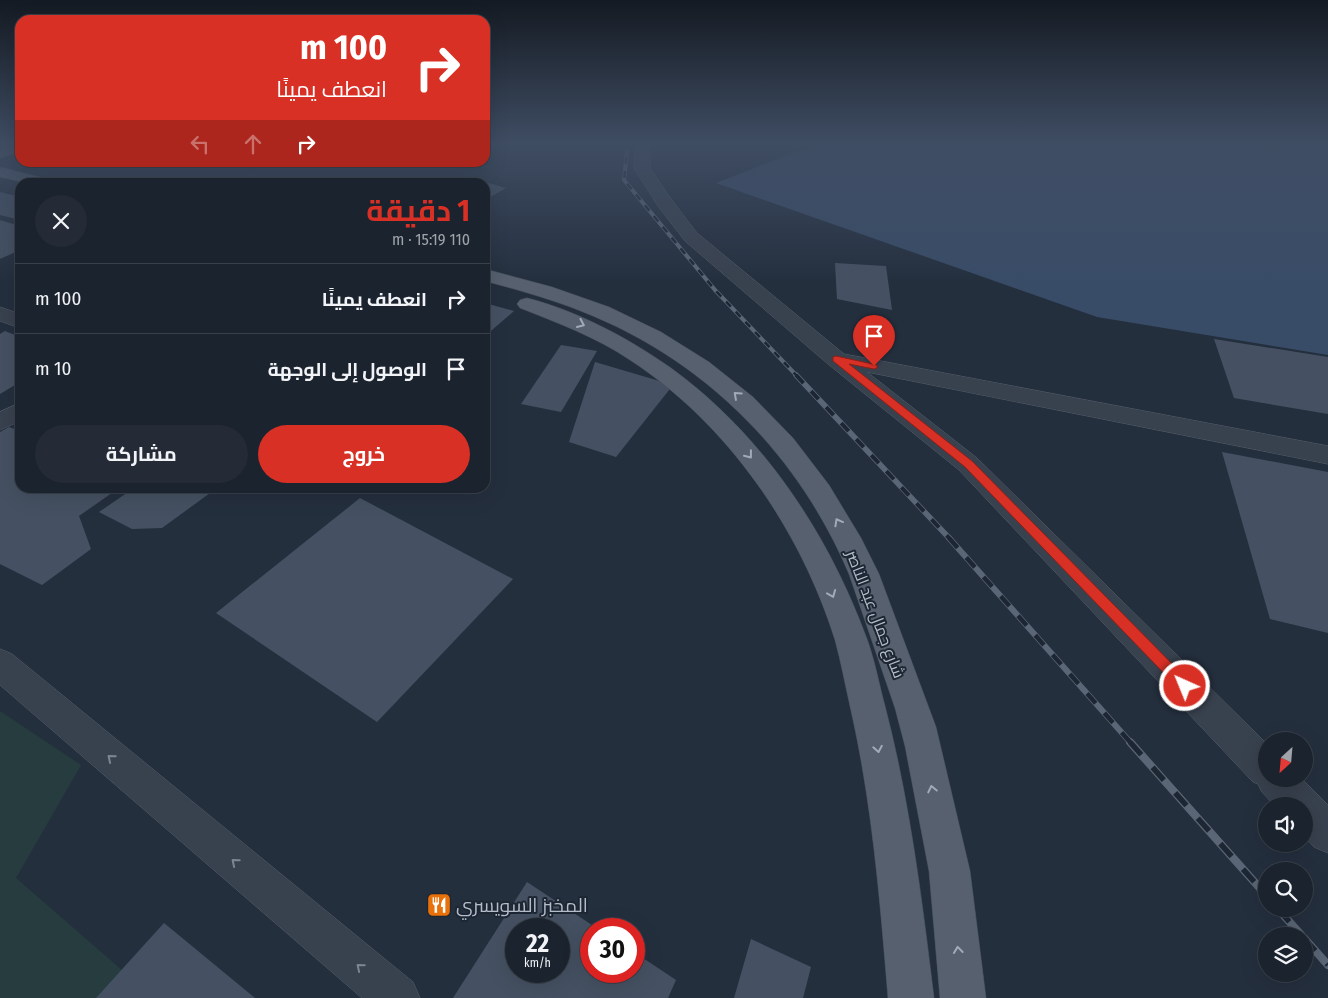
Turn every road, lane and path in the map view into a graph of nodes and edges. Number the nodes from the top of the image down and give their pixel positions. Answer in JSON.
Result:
{"nodes":[{"id":1,"x":656,"y":190,"type":"edge"},
{"id":2,"x":490,"y":276,"type":"edge"},
{"id":3,"x":490,"y":293,"type":"edge"},
{"id":4,"x":0,"y":313,"type":"edge"},
{"id":5,"x":15,"y":320,"type":"edge"},
{"id":6,"x":836,"y":359,"type":"junction"},
{"id":7,"x":15,"y":414,"type":"edge"},
{"id":8,"x":0,"y":422,"type":"edge"},
{"id":9,"x":1328,"y":455,"type":"edge"},
{"id":10,"x":0,"y":664,"type":"edge"},
{"id":11,"x":1258,"y":761,"type":"edge"},
{"id":12,"x":1285,"y":788,"type":"edge"},
{"id":13,"x":1293,"y":797,"type":"edge"},
{"id":14,"x":1313,"y":817,"type":"edge"},
{"id":15,"x":1328,"y":833,"type":"edge"},
{"id":16,"x":397,"y":998,"type":"edge"},
{"id":17,"x":911,"y":998,"type":"edge"},
{"id":18,"x":963,"y":998,"type":"edge"}],
"edges":[{"from":1,"to":6,"type":"street"},
{"from":18,"to":2,"type":"main road","name":"شارع جمال عبد الناصر","one_way":true},
{"from":3,"to":17,"type":"main road","name":"شارع جمال عبد الناصر","one_way":true},
{"from":4,"to":5,"type":"street"},
{"from":6,"to":9,"type":"street"},
{"from":6,"to":11,"type":"street"},
{"from":7,"to":8,"type":"street"},
{"from":16,"to":10,"type":"street","one_way":true},
{"from":12,"to":13,"type":"street"},
{"from":14,"to":15,"type":"street"}]}
